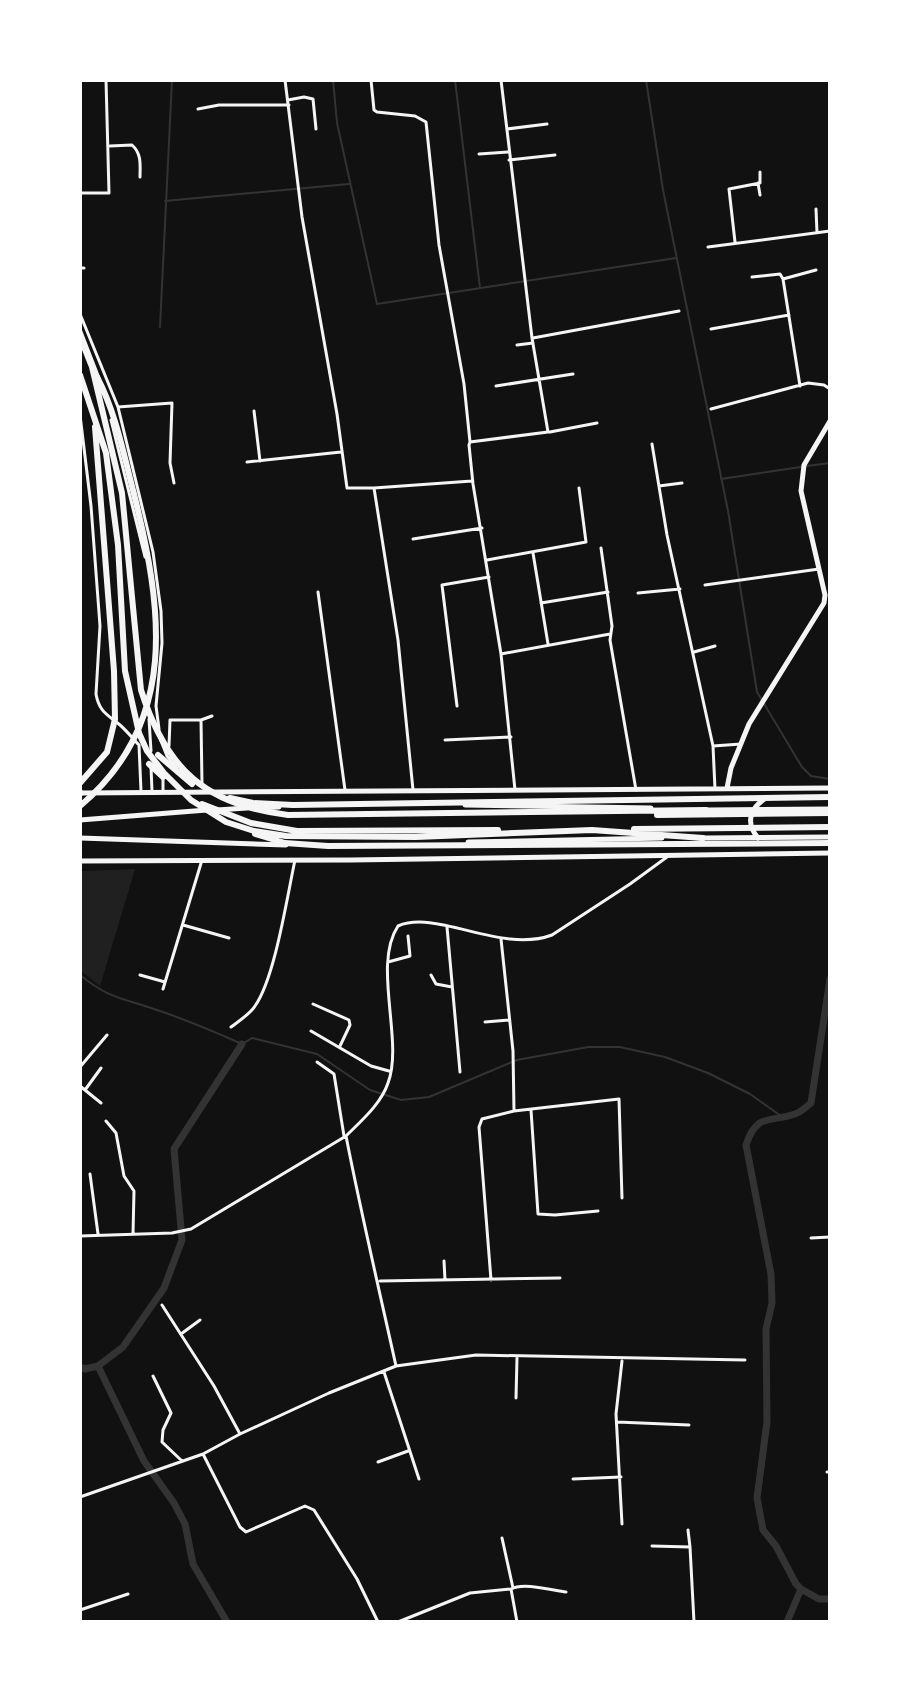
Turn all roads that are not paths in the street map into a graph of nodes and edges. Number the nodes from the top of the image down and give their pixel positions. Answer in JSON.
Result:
{"nodes":[{"id":1,"x":106,"y":80,"type":"edge"},
{"id":2,"x":285,"y":80,"type":"edge"},
{"id":3,"x":371,"y":80,"type":"edge"},
{"id":4,"x":501,"y":80,"type":"edge"},
{"id":5,"x":289,"y":103,"type":"junction"},
{"id":6,"x":198,"y":109,"type":"dead end"},
{"id":7,"x":547,"y":124,"type":"dead end"},
{"id":8,"x":316,"y":129,"type":"dead end"},
{"id":9,"x":506,"y":129,"type":"junction"},
{"id":10,"x":108,"y":147,"type":"junction"},
{"id":11,"x":508,"y":152,"type":"junction"},
{"id":12,"x":479,"y":154,"type":"dead end"},
{"id":13,"x":555,"y":155,"type":"dead end"},
{"id":14,"x":509,"y":160,"type":"junction"},
{"id":15,"x":760,"y":172,"type":"dead end"},
{"id":16,"x":140,"y":177,"type":"dead end"},
{"id":17,"x":758,"y":183,"type":"junction"},
{"id":18,"x":80,"y":193,"type":"edge"},
{"id":19,"x":760,"y":195,"type":"dead end"},
{"id":20,"x":816,"y":209,"type":"dead end"},
{"id":21,"x":830,"y":231,"type":"edge"},
{"id":22,"x":817,"y":233,"type":"junction"},
{"id":23,"x":735,"y":242,"type":"junction"},
{"id":24,"x":708,"y":247,"type":"dead end"},
{"id":25,"x":816,"y":270,"type":"dead end"},
{"id":26,"x":752,"y":277,"type":"dead end"},
{"id":27,"x":783,"y":279,"type":"junction"},
{"id":28,"x":679,"y":311,"type":"dead end"},
{"id":29,"x":80,"y":314,"type":"edge"},
{"id":30,"x":789,"y":315,"type":"junction"},
{"id":31,"x":80,"y":329,"type":"edge"},
{"id":32,"x":711,"y":329,"type":"dead end"},
{"id":33,"x":80,"y":337,"type":"edge"},
{"id":34,"x":532,"y":341,"type":"junction"},
{"id":35,"x":517,"y":345,"type":"dead end"},
{"id":36,"x":92,"y":367,"type":"junction"},
{"id":37,"x":573,"y":374,"type":"dead end"},
{"id":38,"x":80,"y":375,"type":"edge"},
{"id":39,"x":538,"y":379,"type":"junction"},
{"id":40,"x":496,"y":386,"type":"dead end"},
{"id":41,"x":800,"y":386,"type":"junction"},
{"id":42,"x":830,"y":389,"type":"edge"},
{"id":43,"x":118,"y":407,"type":"junction"},
{"id":44,"x":711,"y":409,"type":"dead end"},
{"id":45,"x":254,"y":411,"type":"dead end"},
{"id":46,"x":80,"y":415,"type":"edge"},
{"id":47,"x":94,"y":416,"type":"junction"},
{"id":48,"x":830,"y":421,"type":"edge"},
{"id":49,"x":597,"y":423,"type":"dead end"},
{"id":50,"x":548,"y":432,"type":"junction"},
{"id":51,"x":470,"y":442,"type":"junction"},
{"id":52,"x":652,"y":444,"type":"dead end"},
{"id":53,"x":341,"y":452,"type":"junction"},
{"id":54,"x":260,"y":461,"type":"junction"},
{"id":55,"x":247,"y":462,"type":"dead end"},
{"id":56,"x":472,"y":481,"type":"junction"},
{"id":57,"x":174,"y":483,"type":"dead end"},
{"id":58,"x":682,"y":483,"type":"dead end"},
{"id":59,"x":659,"y":486,"type":"junction"},
{"id":60,"x":374,"y":488,"type":"junction"},
{"id":61,"x":579,"y":488,"type":"dead end"},
{"id":62,"x":482,"y":528,"type":"junction"},
{"id":63,"x":413,"y":539,"type":"dead end"},
{"id":64,"x":601,"y":548,"type":"dead end"},
{"id":65,"x":533,"y":553,"type":"junction"},
{"id":66,"x":487,"y":560,"type":"junction"},
{"id":67,"x":819,"y":569,"type":"junction"},
{"id":68,"x":489,"y":577,"type":"junction"},
{"id":69,"x":705,"y":585,"type":"dead end"},
{"id":70,"x":680,"y":589,"type":"junction"},
{"id":71,"x":318,"y":592,"type":"dead end"},
{"id":72,"x":608,"y":592,"type":"junction"},
{"id":73,"x":638,"y":593,"type":"dead end"},
{"id":74,"x":828,"y":594,"type":"edge"},
{"id":75,"x":541,"y":603,"type":"junction"},
{"id":76,"x":610,"y":634,"type":"junction"},
{"id":77,"x":548,"y":645,"type":"junction"},
{"id":78,"x":715,"y":646,"type":"dead end"},
{"id":79,"x":694,"y":652,"type":"junction"},
{"id":80,"x":501,"y":654,"type":"junction"},
{"id":81,"x":457,"y":706,"type":"dead end"},
{"id":82,"x":212,"y":716,"type":"dead end"},
{"id":83,"x":201,"y":720,"type":"junction"},
{"id":84,"x":511,"y":737,"type":"junction"},
{"id":85,"x":445,"y":740,"type":"dead end"},
{"id":86,"x":741,"y":744,"type":"junction"},
{"id":87,"x":713,"y":746,"type":"junction"},
{"id":88,"x":158,"y":755,"type":"dead end"},
{"id":89,"x":167,"y":756,"type":"junction"},
{"id":90,"x":149,"y":764,"type":"dead end"},
{"id":91,"x":188,"y":781,"type":"junction"},
{"id":92,"x":80,"y":783,"type":"edge"},
{"id":93,"x":830,"y":788,"type":"edge"},
{"id":94,"x":715,"y":789,"type":"junction"},
{"id":95,"x":727,"y":789,"type":"junction"},
{"id":96,"x":345,"y":790,"type":"junction"},
{"id":97,"x":413,"y":790,"type":"junction"},
{"id":98,"x":515,"y":790,"type":"junction"},
{"id":99,"x":636,"y":790,"type":"junction"},
{"id":100,"x":141,"y":791,"type":"junction"},
{"id":101,"x":152,"y":791,"type":"junction"},
{"id":102,"x":163,"y":791,"type":"junction"},
{"id":103,"x":200,"y":791,"type":"junction"},
{"id":104,"x":81,"y":793,"type":"edge"},
{"id":105,"x":830,"y":797,"type":"edge"},
{"id":106,"x":766,"y":798,"type":"junction"},
{"id":107,"x":195,"y":799,"type":"junction"},
{"id":108,"x":80,"y":806,"type":"edge"},
{"id":109,"x":706,"y":810,"type":"junction"},
{"id":110,"x":830,"y":811,"type":"edge"},
{"id":111,"x":80,"y":817,"type":"edge"},
{"id":112,"x":830,"y":827,"type":"edge"},
{"id":113,"x":830,"y":837,"type":"edge"},
{"id":114,"x":80,"y":838,"type":"edge"},
{"id":115,"x":703,"y":838,"type":"junction"},
{"id":116,"x":830,"y":843,"type":"edge"},
{"id":117,"x":766,"y":844,"type":"junction"},
{"id":118,"x":830,"y":853,"type":"edge"},
{"id":119,"x":669,"y":855,"type":"junction"},
{"id":120,"x":202,"y":860,"type":"junction"},
{"id":121,"x":295,"y":860,"type":"junction"},
{"id":122,"x":80,"y":861,"type":"edge"},
{"id":123,"x":182,"y":925,"type":"junction"},
{"id":124,"x":447,"y":927,"type":"junction"},
{"id":125,"x":408,"y":936,"type":"dead end"},
{"id":126,"x":229,"y":938,"type":"dead end"},
{"id":127,"x":501,"y":938,"type":"junction"},
{"id":128,"x":388,"y":962,"type":"junction"},
{"id":129,"x":140,"y":975,"type":"dead end"},
{"id":130,"x":431,"y":975,"type":"dead end"},
{"id":131,"x":165,"y":982,"type":"junction"},
{"id":132,"x":452,"y":987,"type":"junction"},
{"id":133,"x":163,"y":989,"type":"dead end"},
{"id":134,"x":313,"y":1004,"type":"dead end"},
{"id":135,"x":509,"y":1020,"type":"junction"},
{"id":136,"x":485,"y":1022,"type":"dead end"},
{"id":137,"x":231,"y":1027,"type":"dead end"},
{"id":138,"x":311,"y":1031,"type":"dead end"},
{"id":139,"x":107,"y":1035,"type":"dead end"},
{"id":140,"x":339,"y":1047,"type":"junction"},
{"id":141,"x":317,"y":1062,"type":"dead end"},
{"id":142,"x":80,"y":1067,"type":"edge"},
{"id":143,"x":101,"y":1068,"type":"dead end"},
{"id":144,"x":390,"y":1072,"type":"junction"},
{"id":145,"x":460,"y":1072,"type":"dead end"},
{"id":146,"x":80,"y":1086,"type":"edge"},
{"id":147,"x":85,"y":1090,"type":"junction"},
{"id":148,"x":101,"y":1103,"type":"dead end"},
{"id":149,"x":531,"y":1109,"type":"junction"},
{"id":150,"x":514,"y":1111,"type":"junction"},
{"id":151,"x":106,"y":1121,"type":"dead end"},
{"id":152,"x":345,"y":1136,"type":"junction"},
{"id":153,"x":90,"y":1174,"type":"dead end"},
{"id":154,"x":622,"y":1198,"type":"dead end"},
{"id":155,"x":598,"y":1211,"type":"dead end"},
{"id":156,"x":133,"y":1234,"type":"junction"},
{"id":157,"x":98,"y":1235,"type":"junction"},
{"id":158,"x":80,"y":1236,"type":"edge"},
{"id":159,"x":830,"y":1237,"type":"edge"},
{"id":160,"x":811,"y":1238,"type":"dead end"},
{"id":161,"x":444,"y":1261,"type":"dead end"},
{"id":162,"x":560,"y":1278,"type":"dead end"},
{"id":163,"x":445,"y":1280,"type":"junction"},
{"id":164,"x":491,"y":1280,"type":"junction"},
{"id":165,"x":379,"y":1281,"type":"junction"},
{"id":166,"x":162,"y":1305,"type":"dead end"},
{"id":167,"x":200,"y":1320,"type":"dead end"},
{"id":168,"x":181,"y":1334,"type":"junction"},
{"id":169,"x":517,"y":1356,"type":"junction"},
{"id":170,"x":623,"y":1360,"type":"junction"},
{"id":171,"x":745,"y":1360,"type":"dead end"},
{"id":172,"x":396,"y":1366,"type":"junction"},
{"id":173,"x":384,"y":1371,"type":"junction"},
{"id":174,"x":153,"y":1376,"type":"dead end"},
{"id":175,"x":516,"y":1398,"type":"dead end"},
{"id":176,"x":617,"y":1422,"type":"junction"},
{"id":177,"x":689,"y":1425,"type":"dead end"},
{"id":178,"x":240,"y":1434,"type":"junction"},
{"id":179,"x":409,"y":1450,"type":"junction"},
{"id":180,"x":203,"y":1454,"type":"junction"},
{"id":181,"x":182,"y":1461,"type":"junction"},
{"id":182,"x":378,"y":1462,"type":"dead end"},
{"id":183,"x":621,"y":1477,"type":"junction"},
{"id":184,"x":419,"y":1479,"type":"dead end"},
{"id":185,"x":573,"y":1479,"type":"dead end"},
{"id":186,"x":80,"y":1497,"type":"edge"},
{"id":187,"x":622,"y":1524,"type":"dead end"},
{"id":188,"x":688,"y":1530,"type":"dead end"},
{"id":189,"x":502,"y":1538,"type":"dead end"},
{"id":190,"x":652,"y":1546,"type":"dead end"},
{"id":191,"x":690,"y":1547,"type":"junction"},
{"id":192,"x":512,"y":1589,"type":"junction"},
{"id":193,"x":566,"y":1592,"type":"dead end"},
{"id":194,"x":128,"y":1594,"type":"dead end"},
{"id":195,"x":80,"y":1610,"type":"edge"},
{"id":196,"x":378,"y":1622,"type":"edge"},
{"id":197,"x":398,"y":1622,"type":"edge"},
{"id":198,"x":517,"y":1622,"type":"edge"},
{"id":199,"x":694,"y":1622,"type":"edge"}],
"edges":[{"from":1,"to":10,"type":"street"},
{"from":2,"to":5,"type":"street"},
{"from":3,"to":51,"type":"street"},
{"from":4,"to":9,"type":"street"},
{"from":5,"to":6,"type":"street"},
{"from":5,"to":8,"type":"street"},
{"from":5,"to":53,"type":"street"},
{"from":7,"to":9,"type":"street"},
{"from":9,"to":11,"type":"street"},
{"from":10,"to":16,"type":"street"},
{"from":10,"to":18,"type":"street"},
{"from":11,"to":12,"type":"street"},
{"from":11,"to":14,"type":"street"},
{"from":13,"to":14,"type":"street"},
{"from":14,"to":34,"type":"street"},
{"from":15,"to":17,"type":"street"},
{"from":17,"to":19,"type":"street"},
{"from":17,"to":23,"type":"street"},
{"from":20,"to":22,"type":"street"},
{"from":21,"to":22,"type":"street"},
{"from":22,"to":23,"type":"street"},
{"from":23,"to":24,"type":"street"},
{"from":25,"to":27,"type":"street"},
{"from":26,"to":27,"type":"street"},
{"from":27,"to":30,"type":"street"},
{"from":28,"to":34,"type":"street"},
{"from":29,"to":43,"type":"street"},
{"from":30,"to":32,"type":"street"},
{"from":30,"to":41,"type":"street"},
{"from":31,"to":101,"type":"street"},
{"from":33,"to":36,"type":"highway"},
{"from":34,"to":35,"type":"street"},
{"from":34,"to":39,"type":"street"},
{"from":36,"to":108,"type":"highway"},
{"from":36,"to":109,"type":"highway"},
{"from":37,"to":39,"type":"street"},
{"from":38,"to":47,"type":"highway"},
{"from":39,"to":40,"type":"street"},
{"from":39,"to":50,"type":"street"},
{"from":41,"to":42,"type":"street"},
{"from":41,"to":44,"type":"street"},
{"from":43,"to":57,"type":"street"},
{"from":43,"to":89,"type":"street"},
{"from":45,"to":54,"type":"street"},
{"from":46,"to":100,"type":"street"},
{"from":47,"to":92,"type":"highway"},
{"from":47,"to":115,"type":"highway"},
{"from":48,"to":67,"type":"main road"},
{"from":49,"to":50,"type":"street"},
{"from":50,"to":51,"type":"street"},
{"from":51,"to":56,"type":"street"},
{"from":52,"to":59,"type":"street"},
{"from":53,"to":54,"type":"street"},
{"from":53,"to":60,"type":"street"},
{"from":54,"to":55,"type":"street"},
{"from":56,"to":60,"type":"street"},
{"from":56,"to":62,"type":"street"},
{"from":58,"to":59,"type":"street"},
{"from":59,"to":70,"type":"street"},
{"from":60,"to":97,"type":"street"},
{"from":61,"to":65,"type":"street"},
{"from":62,"to":63,"type":"street"},
{"from":62,"to":66,"type":"street"},
{"from":64,"to":72,"type":"street"},
{"from":65,"to":66,"type":"street"},
{"from":65,"to":75,"type":"street"},
{"from":66,"to":68,"type":"street"},
{"from":67,"to":69,"type":"street"},
{"from":67,"to":74,"type":"main road"},
{"from":68,"to":80,"type":"street"},
{"from":68,"to":81,"type":"street"},
{"from":70,"to":73,"type":"street"},
{"from":70,"to":79,"type":"street"},
{"from":71,"to":96,"type":"street"},
{"from":72,"to":75,"type":"street"},
{"from":72,"to":76,"type":"street"},
{"from":74,"to":86,"type":"main road"},
{"from":75,"to":77,"type":"street"},
{"from":76,"to":77,"type":"street"},
{"from":76,"to":99,"type":"street"},
{"from":77,"to":80,"type":"street"},
{"from":78,"to":79,"type":"street"},
{"from":79,"to":87,"type":"street"},
{"from":80,"to":84,"type":"street"},
{"from":82,"to":83,"type":"street"},
{"from":83,"to":89,"type":"street"},
{"from":83,"to":103,"type":"street"},
{"from":84,"to":85,"type":"street"},
{"from":84,"to":98,"type":"street"},
{"from":86,"to":87,"type":"street"},
{"from":86,"to":95,"type":"main road"},
{"from":87,"to":94,"type":"street"},
{"from":88,"to":91,"type":"highway"},
{"from":89,"to":102,"type":"street"},
{"from":89,"to":103,"type":"street"},
{"from":90,"to":107,"type":"highway"},
{"from":91,"to":106,"type":"highway"},
{"from":91,"to":110,"type":"highway"},
{"from":93,"to":95,"type":"main road"},
{"from":94,"to":95,"type":"main road"},
{"from":94,"to":99,"type":"main road"},
{"from":96,"to":97,"type":"main road"},
{"from":96,"to":103,"type":"main road"},
{"from":97,"to":98,"type":"main road"},
{"from":98,"to":99,"type":"main road"},
{"from":100,"to":101,"type":"main road"},
{"from":100,"to":104,"type":"main road"},
{"from":101,"to":102,"type":"main road"},
{"from":102,"to":103,"type":"main road"},
{"from":105,"to":106,"type":"highway"},
{"from":106,"to":117,"type":"main road"},
{"from":107,"to":112,"type":"highway"},
{"from":107,"to":117,"type":"highway"},
{"from":109,"to":110,"type":"main road"},
{"from":109,"to":111,"type":"main road"},
{"from":113,"to":115,"type":"main road"},
{"from":114,"to":115,"type":"main road"},
{"from":116,"to":117,"type":"highway"},
{"from":118,"to":119,"type":"main road"},
{"from":119,"to":121,"type":"main road"},
{"from":119,"to":127,"type":"street"},
{"from":120,"to":121,"type":"main road"},
{"from":120,"to":122,"type":"main road"},
{"from":120,"to":123,"type":"street"},
{"from":121,"to":137,"type":"street"},
{"from":123,"to":126,"type":"street"},
{"from":123,"to":131,"type":"street"},
{"from":124,"to":127,"type":"street"},
{"from":124,"to":128,"type":"street"},
{"from":124,"to":132,"type":"street"},
{"from":125,"to":128,"type":"street"},
{"from":127,"to":135,"type":"street"},
{"from":128,"to":144,"type":"street"},
{"from":129,"to":131,"type":"street"},
{"from":130,"to":132,"type":"street"},
{"from":131,"to":133,"type":"street"},
{"from":132,"to":145,"type":"street"},
{"from":134,"to":140,"type":"street"},
{"from":135,"to":136,"type":"street"},
{"from":135,"to":150,"type":"street"},
{"from":138,"to":140,"type":"street"},
{"from":139,"to":142,"type":"street"},
{"from":140,"to":144,"type":"street"},
{"from":141,"to":152,"type":"street"},
{"from":143,"to":147,"type":"street"},
{"from":144,"to":152,"type":"street"},
{"from":146,"to":147,"type":"street"},
{"from":147,"to":148,"type":"street"},
{"from":149,"to":150,"type":"street"},
{"from":149,"to":154,"type":"street"},
{"from":149,"to":155,"type":"street"},
{"from":150,"to":164,"type":"street"},
{"from":151,"to":156,"type":"street"},
{"from":152,"to":156,"type":"street"},
{"from":152,"to":165,"type":"street"},
{"from":153,"to":157,"type":"street"},
{"from":156,"to":157,"type":"street"},
{"from":157,"to":158,"type":"street"},
{"from":159,"to":160,"type":"street"},
{"from":161,"to":163,"type":"street"},
{"from":162,"to":164,"type":"street"},
{"from":163,"to":164,"type":"street"},
{"from":163,"to":165,"type":"street"},
{"from":165,"to":172,"type":"street"},
{"from":166,"to":168,"type":"street"},
{"from":167,"to":168,"type":"street"},
{"from":168,"to":178,"type":"street"},
{"from":169,"to":170,"type":"street"},
{"from":169,"to":172,"type":"street"},
{"from":169,"to":175,"type":"street"},
{"from":170,"to":171,"type":"street"},
{"from":170,"to":176,"type":"street"},
{"from":172,"to":173,"type":"street"},
{"from":173,"to":178,"type":"street"},
{"from":173,"to":179,"type":"street"},
{"from":174,"to":181,"type":"street"},
{"from":176,"to":177,"type":"street"},
{"from":176,"to":183,"type":"street"},
{"from":178,"to":180,"type":"street"},
{"from":179,"to":182,"type":"street"},
{"from":179,"to":184,"type":"street"},
{"from":180,"to":181,"type":"street"},
{"from":180,"to":196,"type":"street"},
{"from":181,"to":186,"type":"street"},
{"from":183,"to":185,"type":"street"},
{"from":183,"to":187,"type":"street"},
{"from":188,"to":191,"type":"street"},
{"from":189,"to":192,"type":"street"},
{"from":190,"to":191,"type":"street"},
{"from":191,"to":199,"type":"street"},
{"from":192,"to":193,"type":"street"},
{"from":192,"to":197,"type":"street"},
{"from":192,"to":198,"type":"street"},
{"from":194,"to":195,"type":"street"}]}
